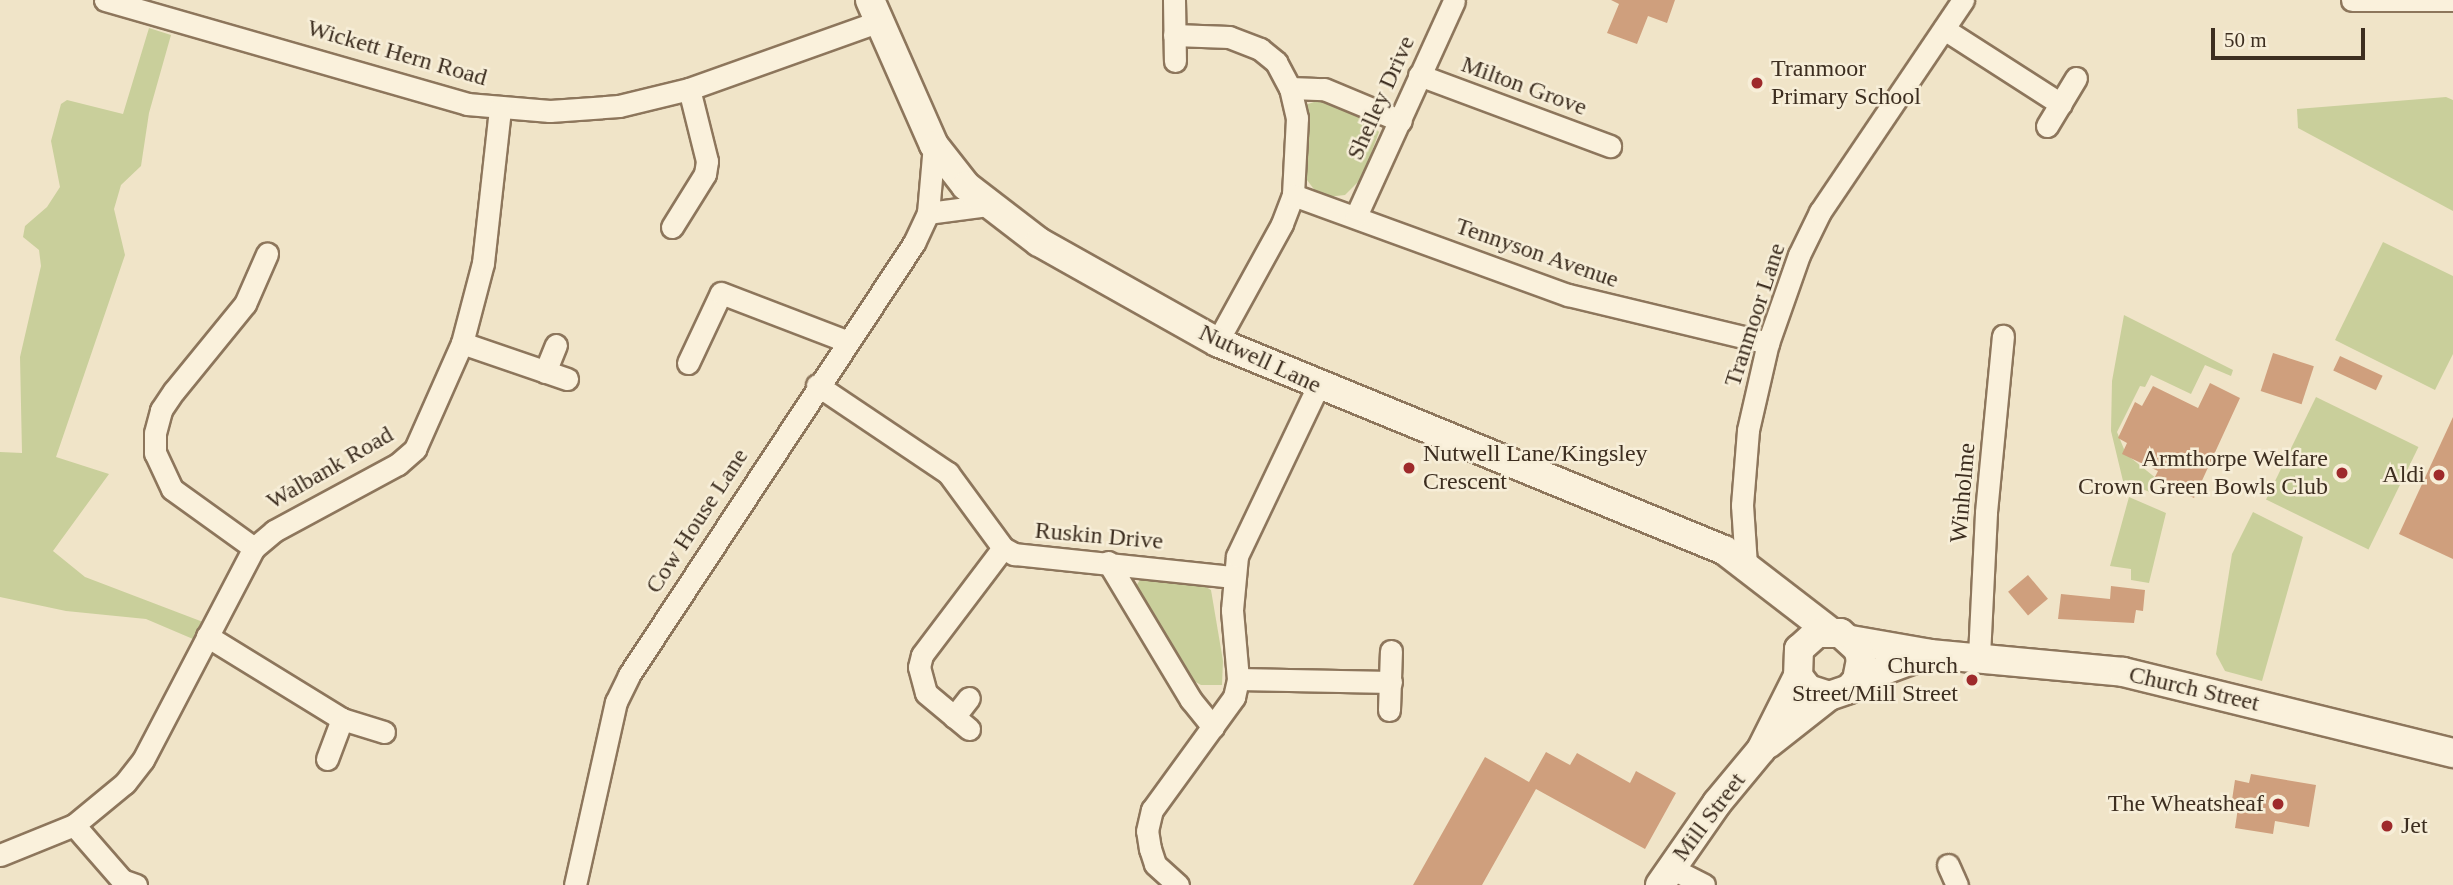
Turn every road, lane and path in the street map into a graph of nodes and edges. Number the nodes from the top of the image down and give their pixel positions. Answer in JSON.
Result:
{"nodes":[{"id":1,"x":104,"y":0,"type":"edge"},
{"id":2,"x":1174,"y":0,"type":"edge"},
{"id":3,"x":1963,"y":0,"type":"edge"},
{"id":4,"x":2352,"y":0,"type":"edge"},
{"id":5,"x":2453,"y":0,"type":"edge"},
{"id":6,"x":1454,"y":1,"type":"edge"},
{"id":7,"x":172,"y":8,"type":"edge"},
{"id":8,"x":874,"y":11,"type":"edge"},
{"id":9,"x":1944,"y":29,"type":"junction"},
{"id":10,"x":1174,"y":35,"type":"junction"},
{"id":11,"x":1175,"y":61,"type":"dead end"},
{"id":12,"x":1419,"y":75,"type":"junction"},
{"id":13,"x":2077,"y":78,"type":"dead end"},
{"id":14,"x":1290,"y":88,"type":"junction"},
{"id":15,"x":689,"y":89,"type":"junction"},
{"id":16,"x":2061,"y":104,"type":"junction"},
{"id":17,"x":500,"y":108,"type":"junction"},
{"id":18,"x":1401,"y":121,"type":"junction"},
{"id":19,"x":2047,"y":126,"type":"dead end"},
{"id":20,"x":934,"y":145,"type":"junction"},
{"id":21,"x":1610,"y":146,"type":"dead end"},
{"id":22,"x":1293,"y":195,"type":"junction"},
{"id":23,"x":988,"y":205,"type":"junction"},
{"id":24,"x":928,"y":213,"type":"junction"},
{"id":25,"x":1356,"y":216,"type":"junction"},
{"id":26,"x":672,"y":227,"type":"dead end"},
{"id":27,"x":267,"y":254,"type":"dead end"},
{"id":28,"x":2003,"y":336,"type":"dead end"},
{"id":29,"x":846,"y":341,"type":"junction"},
{"id":30,"x":1217,"y":342,"type":"junction"},
{"id":31,"x":462,"y":343,"type":"junction"},
{"id":32,"x":1769,"y":343,"type":"junction"},
{"id":33,"x":556,"y":345,"type":"dead end"},
{"id":34,"x":688,"y":363,"type":"dead end"},
{"id":35,"x":545,"y":372,"type":"junction"},
{"id":36,"x":567,"y":379,"type":"dead end"},
{"id":37,"x":817,"y":385,"type":"junction"},
{"id":38,"x":1318,"y":386,"type":"junction"},
{"id":39,"x":254,"y":548,"type":"junction"},
{"id":40,"x":1003,"y":548,"type":"junction"},
{"id":41,"x":1108,"y":562,"type":"junction"},
{"id":42,"x":1755,"y":574,"type":"junction"},
{"id":43,"x":1233,"y":577,"type":"junction"},
{"id":44,"x":1840,"y":635,"type":"junction"},
{"id":45,"x":207,"y":636,"type":"junction"},
{"id":46,"x":1391,"y":651,"type":"dead end"},
{"id":47,"x":1930,"y":653,"type":"junction"},
{"id":48,"x":1979,"y":656,"type":"junction"},
{"id":49,"x":1797,"y":671,"type":"junction"},
{"id":50,"x":1238,"y":679,"type":"junction"},
{"id":51,"x":1857,"y":680,"type":"junction"},
{"id":52,"x":1391,"y":682,"type":"junction"},
{"id":53,"x":1829,"y":696,"type":"junction"},
{"id":54,"x":969,"y":698,"type":"dead end"},
{"id":55,"x":1389,"y":709,"type":"dead end"},
{"id":56,"x":342,"y":719,"type":"junction"},
{"id":57,"x":1213,"y":727,"type":"junction"},
{"id":58,"x":384,"y":732,"type":"dead end"},
{"id":59,"x":1760,"y":750,"type":"junction"},
{"id":60,"x":2453,"y":753,"type":"edge"},
{"id":61,"x":327,"y":759,"type":"dead end"},
{"id":62,"x":74,"y":825,"type":"junction"},
{"id":63,"x":0,"y":855,"type":"edge"},
{"id":64,"x":1948,"y":865,"type":"dead end"},
{"id":65,"x":1666,"y":876,"type":"edge"},
{"id":66,"x":126,"y":883,"type":"edge"},
{"id":67,"x":575,"y":885,"type":"edge"},
{"id":68,"x":1178,"y":885,"type":"edge"},
{"id":69,"x":1703,"y":885,"type":"edge"},
{"id":70,"x":1957,"y":885,"type":"edge"}],
"edges":[{"from":1,"to":7,"type":"street","name":"Wickett Hern Road"},
{"from":2,"to":10,"type":"street"},
{"from":3,"to":9,"type":"street","name":"Tranmoor Lane"},
{"from":4,"to":5,"type":"street"},
{"from":6,"to":12,"type":"street","name":"Shelley Drive"},
{"from":7,"to":17,"type":"street","name":"Wickett Hern Road"},
{"from":8,"to":15,"type":"street","name":"Wickett Hern Road"},
{"from":8,"to":20,"type":"street","name":"Nutwell Lane"},
{"from":9,"to":16,"type":"street"},
{"from":9,"to":32,"type":"street","name":"Tranmoor Lane"},
{"from":10,"to":11,"type":"street"},
{"from":10,"to":14,"type":"street"},
{"from":12,"to":18,"type":"street","name":"Shelley Drive"},
{"from":12,"to":21,"type":"street","name":"Milton Grove"},
{"from":13,"to":16,"type":"street"},
{"from":14,"to":18,"type":"street"},
{"from":14,"to":22,"type":"street"},
{"from":15,"to":17,"type":"street","name":"Wickett Hern Road"},
{"from":15,"to":26,"type":"street"},
{"from":16,"to":19,"type":"street"},
{"from":17,"to":31,"type":"street","name":"Walbank Road"},
{"from":18,"to":25,"type":"street","name":"Shelley Drive"},
{"from":20,"to":23,"type":"street","name":"Nutwell Lane"},
{"from":20,"to":24,"type":"street","name":"Cow House Lane"},
{"from":22,"to":25,"type":"street","name":"Tennyson Avenue"},
{"from":22,"to":30,"type":"street"},
{"from":23,"to":24,"type":"street"},
{"from":23,"to":30,"type":"street","name":"Nutwell Lane"},
{"from":24,"to":29,"type":"street","name":"Cow House Lane"},
{"from":25,"to":32,"type":"street","name":"Tennyson Avenue"},
{"from":27,"to":39,"type":"street"},
{"from":28,"to":48,"type":"street","name":"Winholme"},
{"from":29,"to":34,"type":"street"},
{"from":29,"to":37,"type":"street","name":"Cow House Lane"},
{"from":30,"to":38,"type":"street","name":"Nutwell Lane"},
{"from":31,"to":35,"type":"street"},
{"from":31,"to":39,"type":"street","name":"Walbank Road"},
{"from":32,"to":42,"type":"street","name":"Tranmoor Lane"},
{"from":33,"to":35,"type":"street"},
{"from":35,"to":36,"type":"street"},
{"from":37,"to":40,"type":"street","name":"Ruskin Drive"},
{"from":37,"to":67,"type":"street","name":"Cow House Lane"},
{"from":38,"to":42,"type":"street","name":"Nutwell Lane"},
{"from":38,"to":43,"type":"street"},
{"from":39,"to":45,"type":"street","name":"Walbank Road"},
{"from":40,"to":41,"type":"street","name":"Ruskin Drive"},
{"from":40,"to":54,"type":"street"},
{"from":41,"to":43,"type":"street","name":"Ruskin Drive"},
{"from":41,"to":57,"type":"street"},
{"from":42,"to":44,"type":"street","name":"Nutwell Lane"},
{"from":42,"to":49,"type":"street"},
{"from":43,"to":50,"type":"street"},
{"from":44,"to":47,"type":"street","name":"Church Street"},
{"from":44,"to":49,"type":"street"},
{"from":44,"to":51,"type":"street"},
{"from":45,"to":56,"type":"street"},
{"from":45,"to":62,"type":"street","name":"Walbank Road"},
{"from":46,"to":52,"type":"street"},
{"from":47,"to":48,"type":"street","name":"Church Street"},
{"from":47,"to":51,"type":"street","name":"Church Street"},
{"from":48,"to":60,"type":"street","name":"Church Street"},
{"from":49,"to":53,"type":"street"},
{"from":49,"to":59,"type":"street","name":"Mill Street"},
{"from":50,"to":52,"type":"street"},
{"from":50,"to":57,"type":"street"},
{"from":51,"to":53,"type":"street"},
{"from":52,"to":55,"type":"street"},
{"from":53,"to":59,"type":"street","name":"Mill Street"},
{"from":56,"to":58,"type":"street"},
{"from":56,"to":61,"type":"street"},
{"from":57,"to":68,"type":"street"},
{"from":59,"to":65,"type":"street","name":"Mill Street"},
{"from":62,"to":63,"type":"street","name":"Walbank Road"},
{"from":62,"to":66,"type":"street"},
{"from":64,"to":70,"type":"street"},
{"from":65,"to":69,"type":"street"}]}
